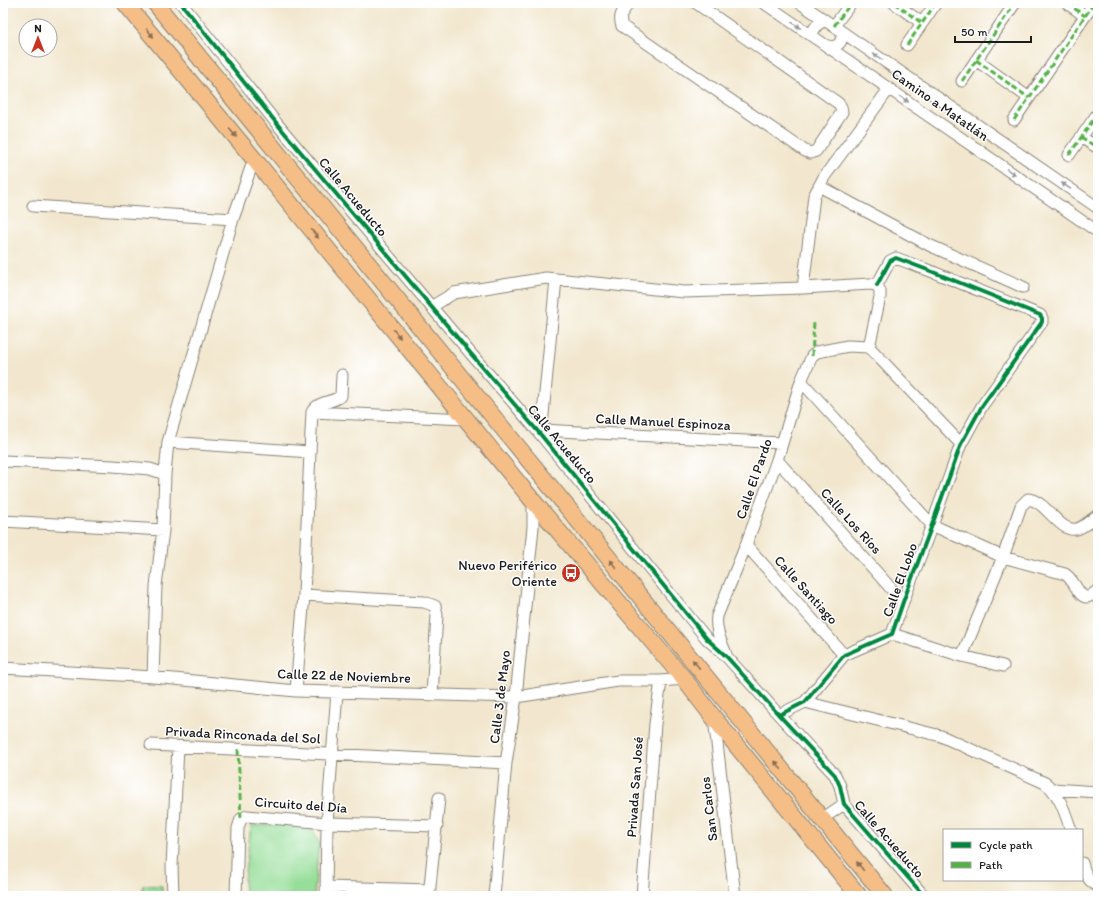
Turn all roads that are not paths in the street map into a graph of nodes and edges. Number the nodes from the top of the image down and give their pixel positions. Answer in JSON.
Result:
{"nodes":[{"id":1,"x":125,"y":3,"type":"edge"},
{"id":2,"x":155,"y":3,"type":"edge"},
{"id":3,"x":181,"y":3,"type":"edge"},
{"id":4,"x":629,"y":3,"type":"edge"},
{"id":5,"x":696,"y":3,"type":"edge"},
{"id":6,"x":764,"y":3,"type":"edge"},
{"id":7,"x":800,"y":3,"type":"edge"},
{"id":8,"x":851,"y":3,"type":"edge"},
{"id":9,"x":894,"y":3,"type":"edge"},
{"id":10,"x":936,"y":3,"type":"edge"},
{"id":11,"x":1067,"y":3,"type":"edge"},
{"id":12,"x":1094,"y":3,"type":"edge"},
{"id":13,"x":1013,"y":4,"type":"edge"},
{"id":14,"x":1085,"y":16,"type":"junction"},
{"id":15,"x":922,"y":23,"type":"junction"},
{"id":16,"x":834,"y":26,"type":"junction"},
{"id":17,"x":812,"y":36,"type":"junction"},
{"id":18,"x":907,"y":45,"type":"dead end"},
{"id":19,"x":828,"y":46,"type":"junction"},
{"id":20,"x":976,"y":60,"type":"junction"},
{"id":21,"x":962,"y":81,"type":"dead end"},
{"id":22,"x":889,"y":89,"type":"junction"},
{"id":23,"x":1029,"y":98,"type":"junction"},
{"id":24,"x":1098,"y":113,"type":"edge"},
{"id":25,"x":1014,"y":120,"type":"dead end"},
{"id":26,"x":278,"y":125,"type":"junction"},
{"id":27,"x":262,"y":134,"type":"junction"},
{"id":28,"x":1081,"y":137,"type":"junction"},
{"id":29,"x":1098,"y":148,"type":"edge"},
{"id":30,"x":1069,"y":155,"type":"dead end"},
{"id":31,"x":254,"y":160,"type":"junction"},
{"id":32,"x":819,"y":186,"type":"junction"},
{"id":33,"x":33,"y":206,"type":"dead end"},
{"id":34,"x":1098,"y":208,"type":"edge"},
{"id":35,"x":233,"y":220,"type":"junction"},
{"id":36,"x":1098,"y":232,"type":"edge"},
{"id":37,"x":556,"y":279,"type":"junction"},
{"id":38,"x":877,"y":285,"type":"junction"},
{"id":39,"x":1023,"y":287,"type":"dead end"},
{"id":40,"x":803,"y":288,"type":"junction"},
{"id":41,"x":431,"y":307,"type":"junction"},
{"id":42,"x":864,"y":347,"type":"junction"},
{"id":43,"x":342,"y":375,"type":"dead end"},
{"id":44,"x":801,"y":381,"type":"junction"},
{"id":45,"x":312,"y":412,"type":"junction"},
{"id":46,"x":466,"y":418,"type":"junction"},
{"id":47,"x":541,"y":433,"type":"junction"},
{"id":48,"x":168,"y":442,"type":"junction"},
{"id":49,"x":782,"y":443,"type":"junction"},
{"id":50,"x":961,"y":444,"type":"junction"},
{"id":51,"x":310,"y":452,"type":"junction"},
{"id":52,"x":777,"y":460,"type":"junction"},
{"id":53,"x":3,"y":461,"type":"edge"},
{"id":54,"x":165,"y":474,"type":"junction"},
{"id":55,"x":533,"y":501,"type":"junction"},
{"id":56,"x":1098,"y":515,"type":"edge"},
{"id":57,"x":3,"y":521,"type":"edge"},
{"id":58,"x":932,"y":525,"type":"junction"},
{"id":59,"x":163,"y":530,"type":"junction"},
{"id":60,"x":746,"y":545,"type":"junction"},
{"id":61,"x":1003,"y":557,"type":"junction"},
{"id":62,"x":1098,"y":590,"type":"edge"},
{"id":63,"x":304,"y":595,"type":"junction"},
{"id":64,"x":903,"y":602,"type":"junction"},
{"id":65,"x":892,"y":634,"type":"junction"},
{"id":66,"x":844,"y":655,"type":"junction"},
{"id":67,"x":726,"y":656,"type":"junction"},
{"id":68,"x":962,"y":656,"type":"junction"},
{"id":69,"x":1003,"y":666,"type":"dead end"},
{"id":70,"x":3,"y":668,"type":"edge"},
{"id":71,"x":153,"y":677,"type":"junction"},
{"id":72,"x":684,"y":679,"type":"junction"},
{"id":73,"x":661,"y":681,"type":"junction"},
{"id":74,"x":296,"y":691,"type":"junction"},
{"id":75,"x":337,"y":692,"type":"junction"},
{"id":76,"x":432,"y":695,"type":"junction"},
{"id":77,"x":516,"y":697,"type":"junction"},
{"id":78,"x":805,"y":702,"type":"junction"},
{"id":79,"x":779,"y":715,"type":"junction"},
{"id":80,"x":714,"y":718,"type":"junction"},
{"id":81,"x":151,"y":745,"type":"dead end"},
{"id":82,"x":178,"y":747,"type":"junction"},
{"id":83,"x":333,"y":754,"type":"junction"},
{"id":84,"x":506,"y":762,"type":"junction"},
{"id":85,"x":1052,"y":789,"type":"junction"},
{"id":86,"x":1098,"y":792,"type":"edge"},
{"id":87,"x":439,"y":798,"type":"dead end"},
{"id":88,"x":844,"y":804,"type":"junction"},
{"id":89,"x":822,"y":818,"type":"junction"},
{"id":90,"x":327,"y":823,"type":"junction"},
{"id":91,"x":437,"y":826,"type":"junction"},
{"id":92,"x":1071,"y":829,"type":"edge"},
{"id":93,"x":1083,"y":866,"type":"edge"},
{"id":94,"x":1098,"y":886,"type":"edge"},
{"id":95,"x":326,"y":892,"type":"edge"},
{"id":96,"x":429,"y":893,"type":"edge"},
{"id":97,"x":173,"y":896,"type":"edge"},
{"id":98,"x":236,"y":896,"type":"edge"},
{"id":99,"x":494,"y":896,"type":"edge"},
{"id":100,"x":642,"y":896,"type":"edge"},
{"id":101,"x":733,"y":896,"type":"edge"},
{"id":102,"x":859,"y":896,"type":"edge"},
{"id":103,"x":885,"y":896,"type":"edge"},
{"id":104,"x":924,"y":896,"type":"edge"}],
"edges":[{"from":1,"to":31,"type":"highway","one_way":true},
{"from":2,"to":27,"type":"highway"},
{"from":3,"to":26,"type":"street","name":"Calle Acueducto"},
{"from":4,"to":5,"type":"street"},
{"from":6,"to":17,"type":"street","name":"Camino a Matatlán","one_way":true},
{"from":7,"to":16,"type":"street","name":"Camino a Matatlán"},
{"from":8,"to":16,"type":"street"},
{"from":9,"to":15,"type":"street"},
{"from":10,"to":15,"type":"street"},
{"from":11,"to":14,"type":"street"},
{"from":12,"to":14,"type":"street"},
{"from":13,"to":20,"type":"street"},
{"from":14,"to":23,"type":"street"},
{"from":15,"to":18,"type":"street"},
{"from":16,"to":17,"type":"street"},
{"from":16,"to":19,"type":"street"},
{"from":34,"to":16,"type":"street","name":"Camino a Matatlán","one_way":true},
{"from":17,"to":19,"type":"street","name":"Camino a Matatlán"},
{"from":19,"to":22,"type":"street","name":"Camino a Matatlán"},
{"from":20,"to":21,"type":"street"},
{"from":20,"to":23,"type":"street"},
{"from":22,"to":32,"type":"street"},
{"from":22,"to":36,"type":"street","name":"Camino a Matatlán","one_way":true},
{"from":23,"to":25,"type":"street"},
{"from":24,"to":28,"type":"street"},
{"from":26,"to":27,"type":"street"},
{"from":26,"to":41,"type":"street","name":"Calle Acueducto"},
{"from":89,"to":27,"type":"highway","one_way":true},
{"from":28,"to":29,"type":"street"},
{"from":28,"to":30,"type":"street"},
{"from":31,"to":35,"type":"street"},
{"from":31,"to":46,"type":"highway","one_way":true},
{"from":32,"to":39,"type":"street"},
{"from":32,"to":40,"type":"street"},
{"from":33,"to":35,"type":"street"},
{"from":35,"to":48,"type":"street"},
{"from":37,"to":40,"type":"street"},
{"from":37,"to":41,"type":"street"},
{"from":37,"to":47,"type":"street"},
{"from":38,"to":40,"type":"street"},
{"from":38,"to":42,"type":"street"},
{"from":38,"to":50,"type":"street","name":"Calle El Lobo"},
{"from":41,"to":47,"type":"street","name":"Calle Acueducto"},
{"from":42,"to":44,"type":"street","name":"Calle El Pardo"},
{"from":42,"to":50,"type":"street"},
{"from":43,"to":45,"type":"street"},
{"from":44,"to":49,"type":"street","name":"Calle El Pardo"},
{"from":44,"to":58,"type":"street"},
{"from":45,"to":46,"type":"street"},
{"from":45,"to":51,"type":"street"},
{"from":46,"to":55,"type":"highway"},
{"from":47,"to":49,"type":"street","name":"Calle Manuel Espinoza"},
{"from":47,"to":67,"type":"street","name":"Calle Acueducto"},
{"from":48,"to":51,"type":"street"},
{"from":48,"to":54,"type":"street"},
{"from":49,"to":52,"type":"street","name":"Calle El Pardo"},
{"from":50,"to":58,"type":"street","name":"Calle El Lobo"},
{"from":51,"to":63,"type":"street"},
{"from":52,"to":60,"type":"street","name":"Calle El Pardo"},
{"from":52,"to":64,"type":"street","name":"Calle Los Ríos"},
{"from":53,"to":54,"type":"street"},
{"from":54,"to":59,"type":"street"},
{"from":55,"to":72,"type":"highway"},
{"from":55,"to":77,"type":"street","name":"Calle 3 de Mayo"},
{"from":56,"to":61,"type":"street"},
{"from":57,"to":59,"type":"street"},
{"from":58,"to":61,"type":"street"},
{"from":58,"to":64,"type":"street","name":"Calle El Lobo"},
{"from":59,"to":71,"type":"street"},
{"from":60,"to":66,"type":"street","name":"Calle Santiago"},
{"from":60,"to":67,"type":"street","name":"Calle El Pardo"},
{"from":61,"to":62,"type":"street"},
{"from":61,"to":68,"type":"street"},
{"from":63,"to":74,"type":"street"},
{"from":63,"to":76,"type":"street"},
{"from":64,"to":65,"type":"street","name":"Calle El Lobo"},
{"from":65,"to":66,"type":"street","name":"Calle El Lobo"},
{"from":65,"to":68,"type":"street"},
{"from":66,"to":78,"type":"street","name":"Calle El Lobo"},
{"from":67,"to":79,"type":"street","name":"Calle Acueducto"},
{"from":68,"to":69,"type":"street"},
{"from":70,"to":71,"type":"street","name":"Calle 22 de Noviembre"},
{"from":71,"to":74,"type":"street","name":"Calle 22 de Noviembre"},
{"from":72,"to":73,"type":"street","name":"Calle 22 de Noviembre"},
{"from":72,"to":80,"type":"highway"},
{"from":73,"to":77,"type":"street","name":"Calle 22 de Noviembre"},
{"from":73,"to":100,"type":"street","name":"Privada San José"},
{"from":74,"to":75,"type":"street","name":"Calle 22 de Noviembre"},
{"from":75,"to":76,"type":"street","name":"Calle 22 de Noviembre"},
{"from":75,"to":83,"type":"street"},
{"from":76,"to":77,"type":"street","name":"Calle 22 de Noviembre"},
{"from":77,"to":84,"type":"street","name":"Calle 3 de Mayo"},
{"from":78,"to":79,"type":"street","name":"Calle El Lobo"},
{"from":78,"to":85,"type":"street"},
{"from":79,"to":88,"type":"street","name":"Calle Acueducto"},
{"from":80,"to":101,"type":"street","name":"San Carlos"},
{"from":80,"to":102,"type":"highway"},
{"from":81,"to":82,"type":"street","name":"Privada Rinconada del Sol"},
{"from":82,"to":83,"type":"street","name":"Privada Rinconada del Sol"},
{"from":82,"to":97,"type":"street"},
{"from":83,"to":84,"type":"street","name":"Privada Rinconada del Sol"},
{"from":83,"to":90,"type":"street"},
{"from":84,"to":99,"type":"street","name":"Calle 3 de Mayo"},
{"from":85,"to":86,"type":"street"},
{"from":85,"to":92,"type":"street"},
{"from":87,"to":91,"type":"street"},
{"from":88,"to":89,"type":"street"},
{"from":88,"to":104,"type":"street","name":"Calle Acueducto"},
{"from":103,"to":89,"type":"highway","one_way":true},
{"from":90,"to":91,"type":"street","name":"Circuito del Día"},
{"from":90,"to":95,"type":"street"},
{"from":90,"to":98,"type":"street","name":"Circuito del Día"},
{"from":91,"to":96,"type":"street"},
{"from":93,"to":94,"type":"street"},
{"from":95,"to":96,"type":"street"}]}
